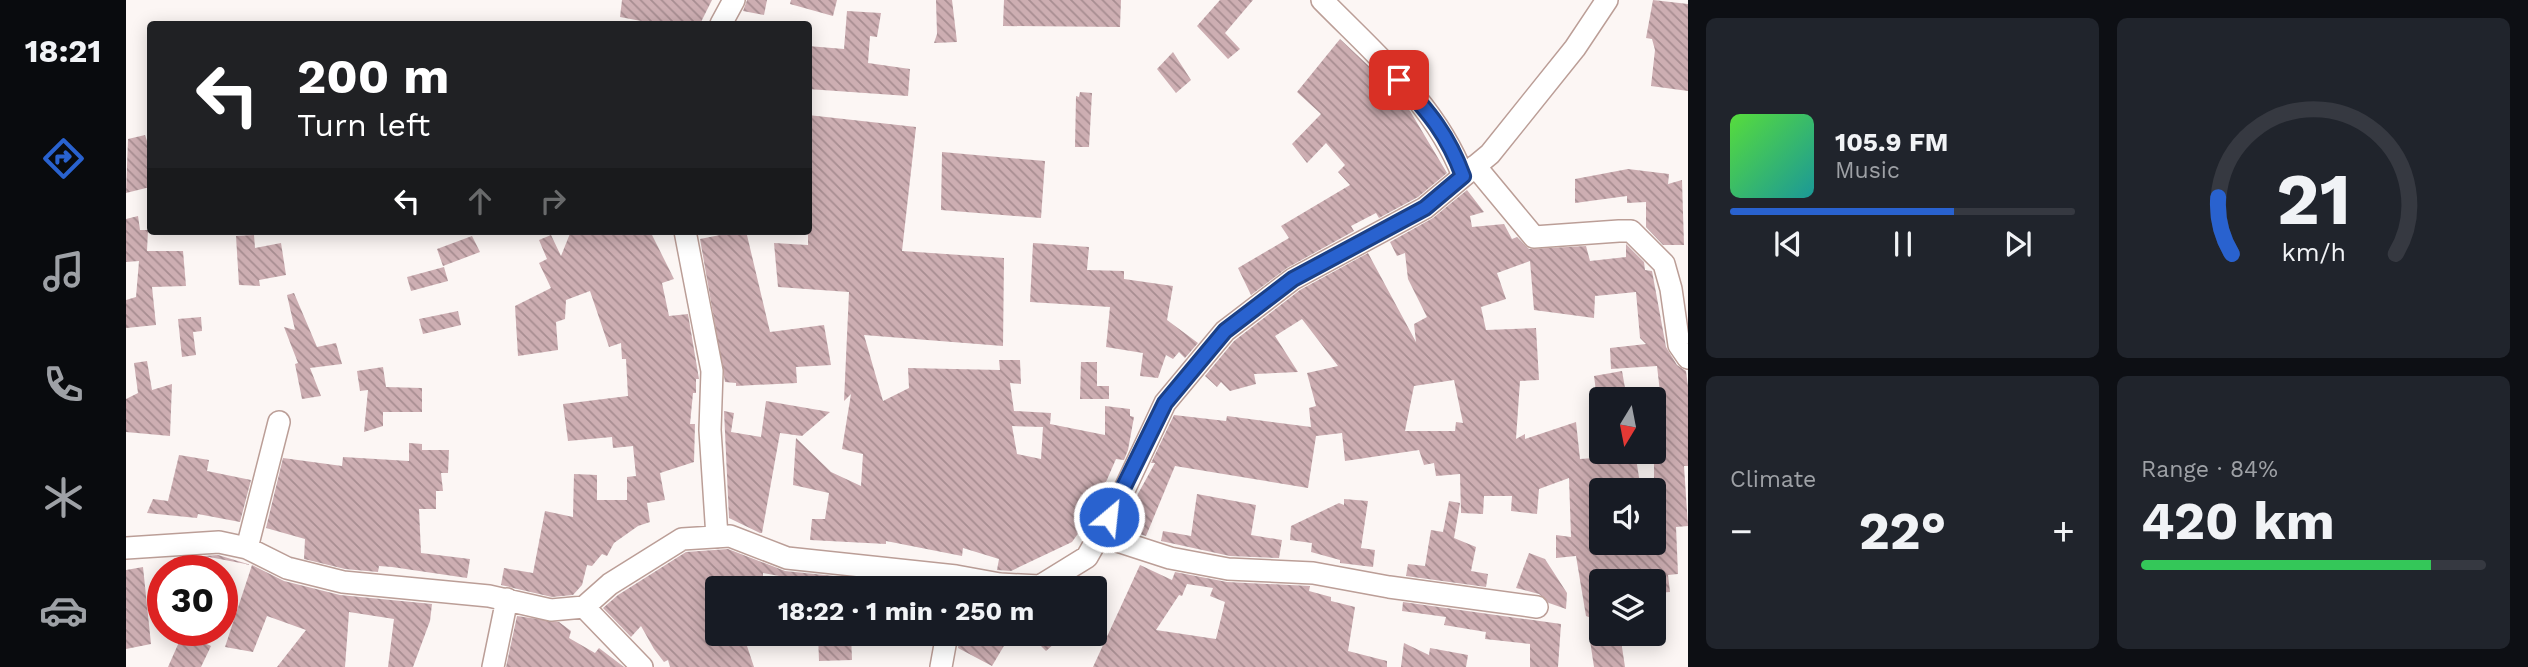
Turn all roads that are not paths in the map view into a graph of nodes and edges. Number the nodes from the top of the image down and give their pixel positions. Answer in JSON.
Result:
{"nodes":[{"id":1,"x":734,"y":0,"type":"edge"},
{"id":2,"x":1322,"y":0,"type":"edge"},
{"id":3,"x":1607,"y":0,"type":"edge"},
{"id":4,"x":723,"y":21,"type":"edge"},
{"id":5,"x":1469,"y":171,"type":"junction"},
{"id":6,"x":686,"y":235,"type":"edge"},
{"id":7,"x":1688,"y":358,"type":"edge"},
{"id":8,"x":279,"y":422,"type":"dead end"},
{"id":9,"x":1099,"y":536,"type":"junction"},
{"id":10,"x":717,"y":537,"type":"junction"},
{"id":11,"x":126,"y":548,"type":"edge"},
{"id":12,"x":247,"y":548,"type":"junction"},
{"id":13,"x":913,"y":576,"type":"edge"},
{"id":14,"x":1056,"y":576,"type":"edge"},
{"id":15,"x":507,"y":599,"type":"junction"},
{"id":16,"x":584,"y":607,"type":"junction"},
{"id":17,"x":1536,"y":607,"type":"dead end"},
{"id":18,"x":945,"y":646,"type":"edge"},
{"id":19,"x":493,"y":667,"type":"edge"},
{"id":20,"x":642,"y":667,"type":"edge"},
{"id":21,"x":941,"y":667,"type":"edge"}],
"edges":[{"from":1,"to":4,"type":"street"},
{"from":2,"to":5,"type":"street"},
{"from":3,"to":5,"type":"street"},
{"from":5,"to":7,"type":"street"},
{"from":5,"to":9,"type":"street"},
{"from":6,"to":10,"type":"street"},
{"from":8,"to":12,"type":"street"},
{"from":9,"to":14,"type":"street"},
{"from":9,"to":17,"type":"street"},
{"from":10,"to":13,"type":"street"},
{"from":10,"to":16,"type":"street"},
{"from":11,"to":12,"type":"street"},
{"from":12,"to":15,"type":"street"},
{"from":15,"to":16,"type":"street"},
{"from":15,"to":19,"type":"street"},
{"from":16,"to":20,"type":"street"},
{"from":18,"to":21,"type":"street"}]}
